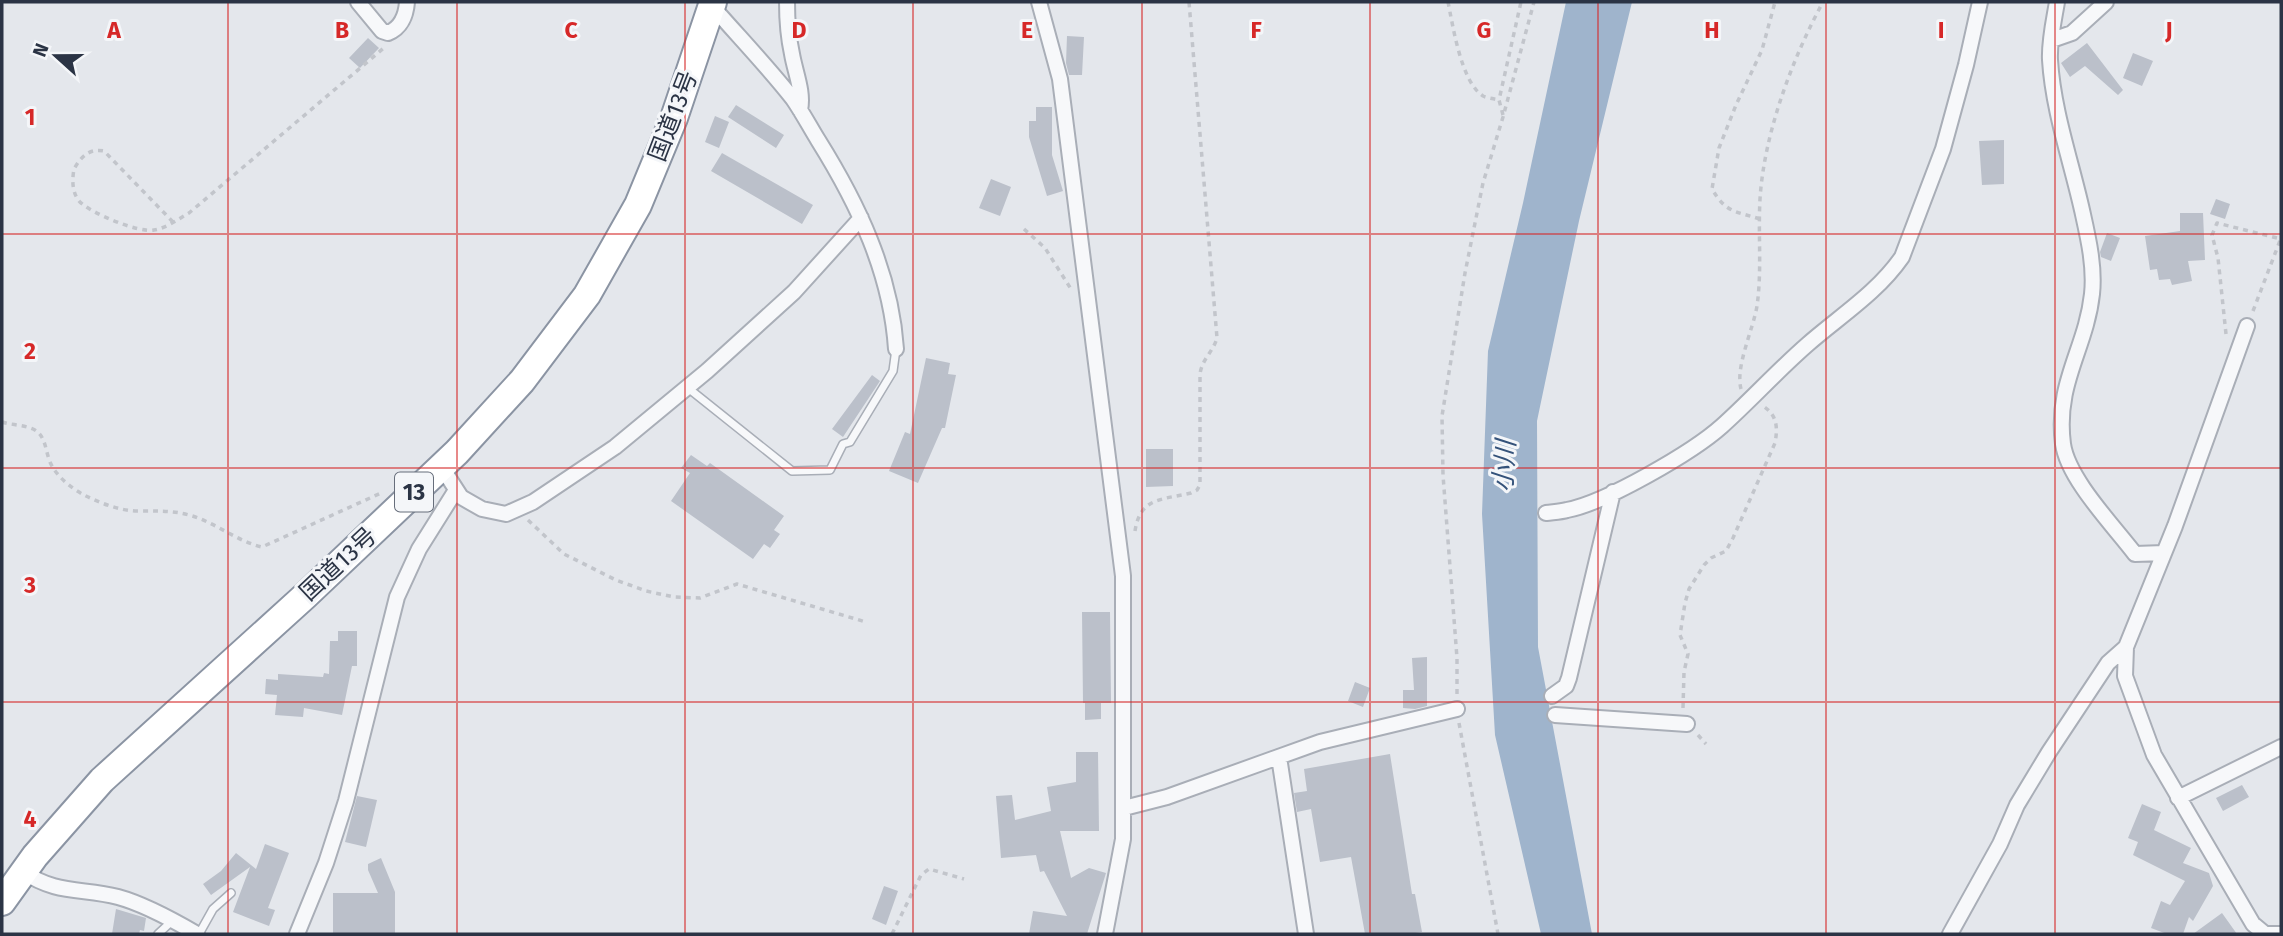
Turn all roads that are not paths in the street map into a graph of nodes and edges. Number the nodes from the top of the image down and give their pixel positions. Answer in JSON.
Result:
{"nodes":[{"id":1,"x":358,"y":2,"type":"edge"},
{"id":2,"x":407,"y":2,"type":"edge"},
{"id":3,"x":787,"y":2,"type":"edge"},
{"id":4,"x":1039,"y":2,"type":"edge"},
{"id":5,"x":1980,"y":2,"type":"edge"},
{"id":6,"x":2057,"y":2,"type":"edge"},
{"id":7,"x":2106,"y":2,"type":"edge"},
{"id":8,"x":713,"y":4,"type":"edge"},
{"id":9,"x":2052,"y":40,"type":"junction"},
{"id":10,"x":800,"y":110,"type":"junction"},
{"id":11,"x":861,"y":218,"type":"junction"},
{"id":12,"x":2247,"y":326,"type":"road end"},
{"id":13,"x":895,"y":349,"type":"joint"},
{"id":14,"x":687,"y":387,"type":"junction"},
{"id":15,"x":441,"y":466,"type":"junction"},
{"id":16,"x":456,"y":491,"type":"junction"},
{"id":17,"x":1613,"y":492,"type":"junction"},
{"id":18,"x":1546,"y":513,"type":"dead end"},
{"id":19,"x":2164,"y":553,"type":"junction"},
{"id":20,"x":2126,"y":647,"type":"junction"},
{"id":21,"x":1552,"y":696,"type":"dead end"},
{"id":22,"x":1457,"y":709,"type":"road end"},
{"id":23,"x":1555,"y":715,"type":"dead end"},
{"id":24,"x":1687,"y":724,"type":"dead end"},
{"id":25,"x":2281,"y":747,"type":"edge"},
{"id":26,"x":1279,"y":757,"type":"junction"},
{"id":27,"x":2178,"y":797,"type":"junction"},
{"id":28,"x":1124,"y":808,"type":"junction"},
{"id":29,"x":24,"y":872,"type":"junction"},
{"id":30,"x":231,"y":893,"type":"dead end"},
{"id":31,"x":2,"y":902,"type":"edge"},
{"id":32,"x":172,"y":921,"type":"junction"},
{"id":33,"x":158,"y":934,"type":"edge"},
{"id":34,"x":198,"y":934,"type":"edge"},
{"id":35,"x":297,"y":934,"type":"edge"},
{"id":36,"x":1105,"y":934,"type":"edge"},
{"id":37,"x":1306,"y":934,"type":"edge"},
{"id":38,"x":1950,"y":934,"type":"edge"},
{"id":39,"x":2265,"y":934,"type":"edge"},
{"id":40,"x":2281,"y":934,"type":"edge"}],
"edges":[{"from":1,"to":2,"type":"street"},
{"from":3,"to":10,"type":"street"},
{"from":4,"to":28,"type":"street"},
{"from":5,"to":17,"type":"street"},
{"from":6,"to":9,"type":"street"},
{"from":7,"to":9,"type":"street"},
{"from":8,"to":10,"type":"street"},
{"from":8,"to":15,"type":"highway","name":"国道13号","number":"13"},
{"from":9,"to":19,"type":"street"},
{"from":10,"to":11,"type":"street"},
{"from":11,"to":13,"type":"street"},
{"from":11,"to":14,"type":"street"},
{"from":12,"to":19,"type":"street"},
{"from":13,"to":14,"type":"lane"},
{"from":14,"to":16,"type":"street"},
{"from":15,"to":16,"type":"street"},
{"from":15,"to":29,"type":"highway","name":"国道13号","number":"13"},
{"from":16,"to":35,"type":"street"},
{"from":17,"to":18,"type":"street"},
{"from":17,"to":21,"type":"street"},
{"from":19,"to":20,"type":"street"},
{"from":20,"to":27,"type":"street"},
{"from":20,"to":38,"type":"street"},
{"from":22,"to":26,"type":"street"},
{"from":23,"to":24,"type":"street"},
{"from":25,"to":27,"type":"street"},
{"from":26,"to":28,"type":"street"},
{"from":26,"to":37,"type":"street"},
{"from":27,"to":39,"type":"street"},
{"from":28,"to":36,"type":"street"},
{"from":29,"to":31,"type":"highway","name":"国道13号","number":"13"},
{"from":29,"to":32,"type":"street"},
{"from":30,"to":34,"type":"lane"},
{"from":32,"to":33,"type":"lane"},
{"from":32,"to":34,"type":"street"},
{"from":39,"to":40,"type":"street"}]}
